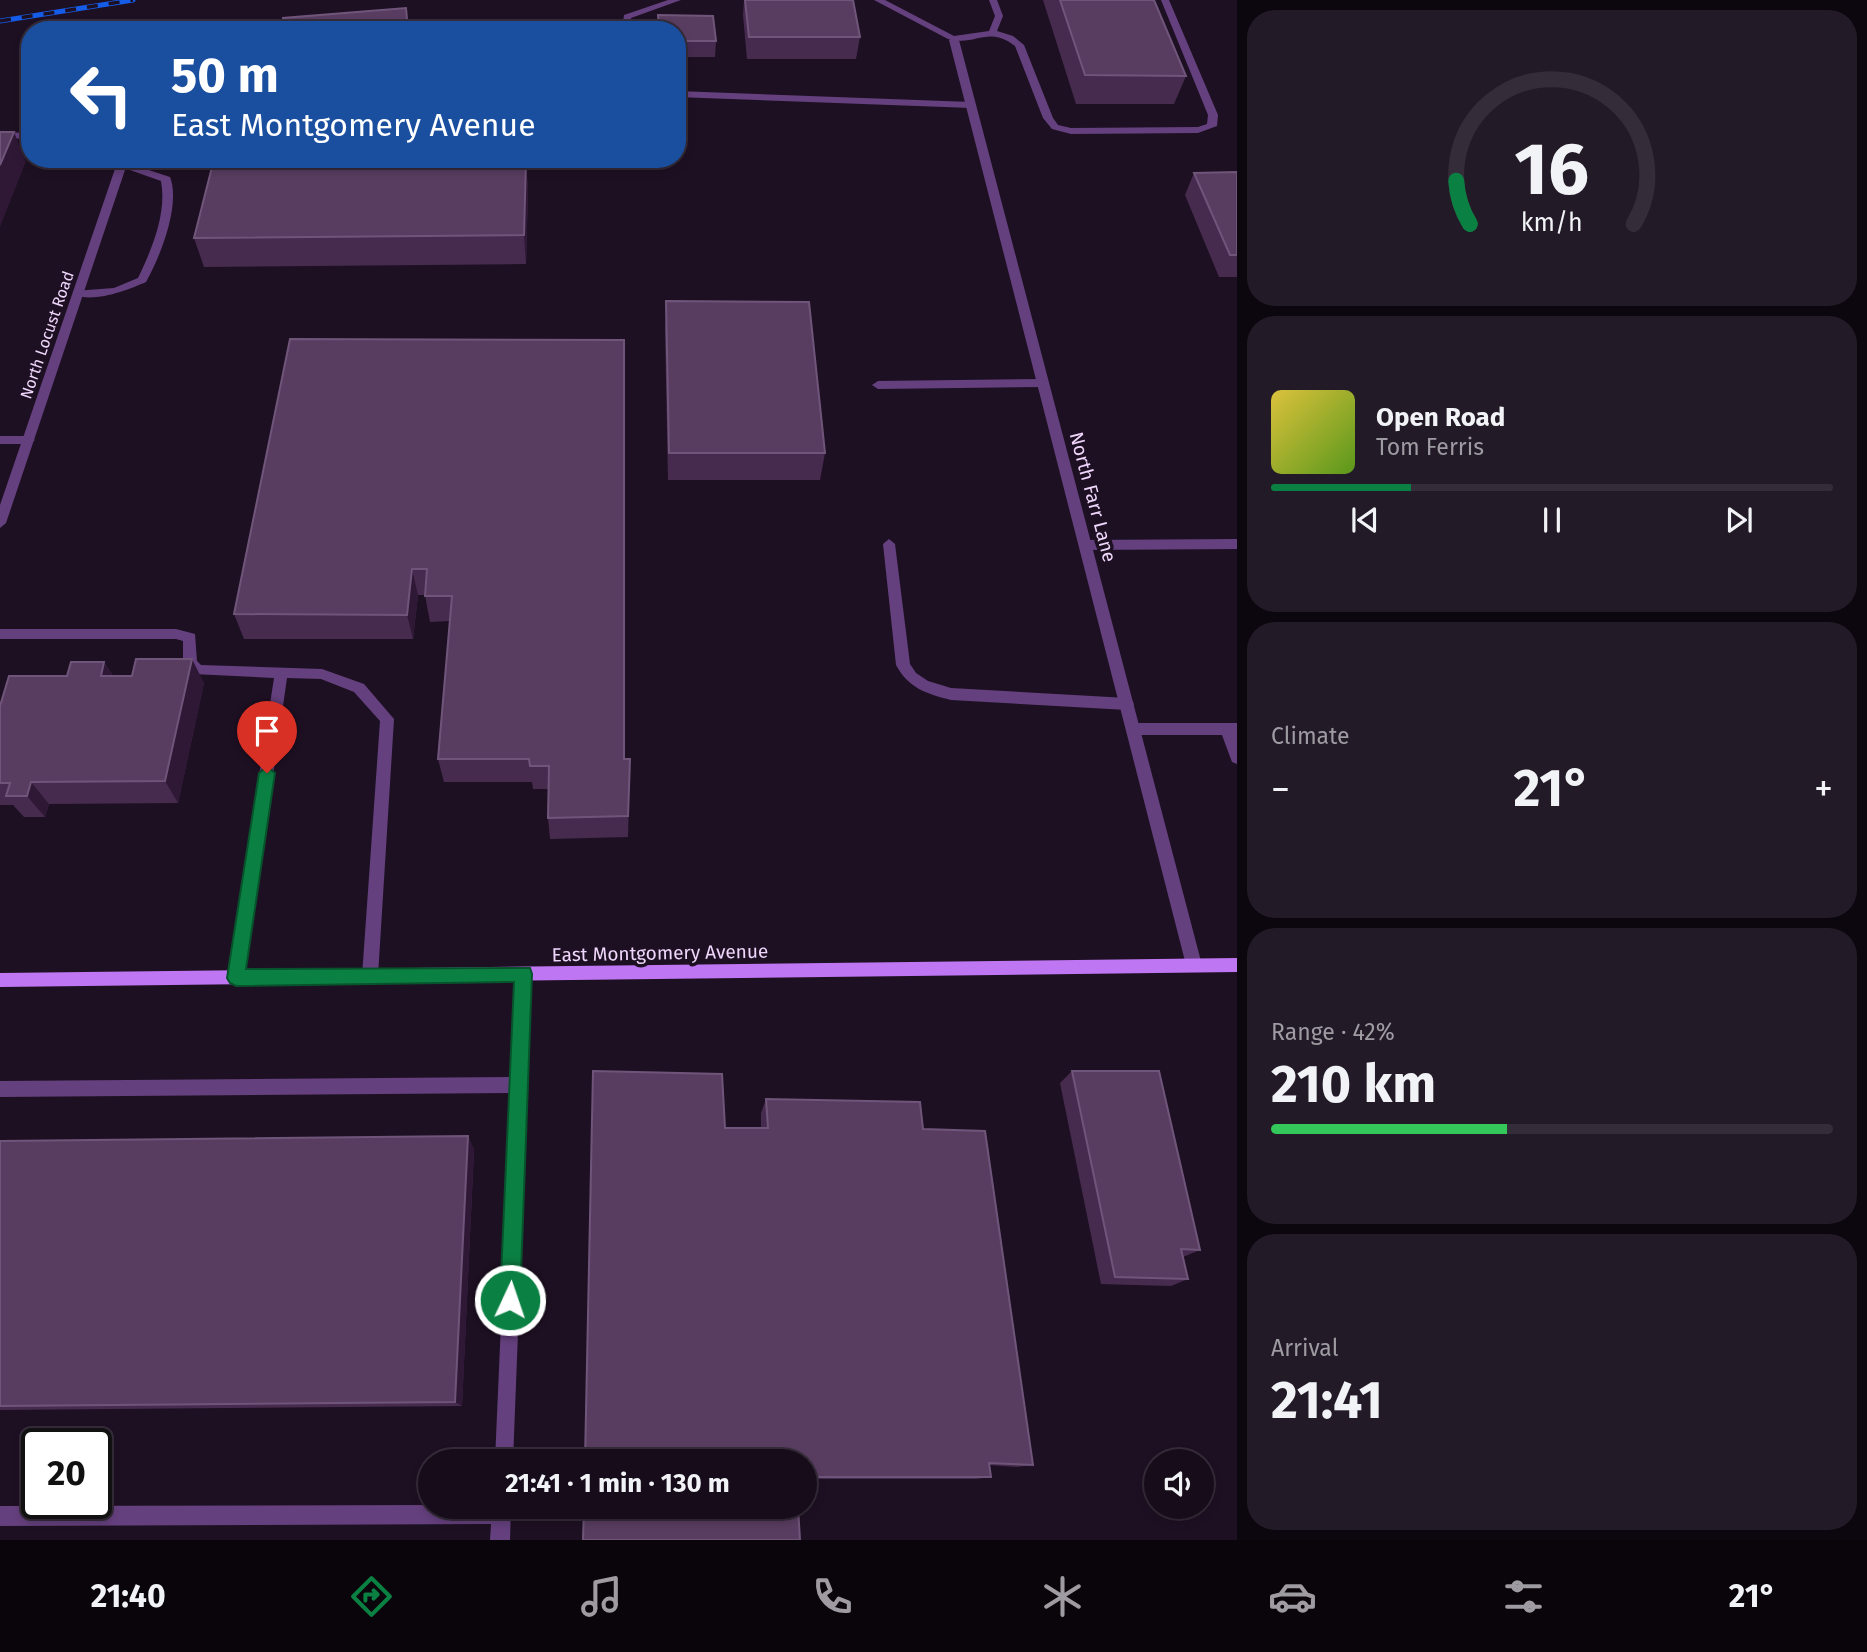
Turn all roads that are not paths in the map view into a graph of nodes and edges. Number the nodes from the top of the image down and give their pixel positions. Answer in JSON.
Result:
{"nodes":[{"id":1,"x":677,"y":0,"type":"edge"},
{"id":2,"x":878,"y":0,"type":"edge"},
{"id":3,"x":993,"y":0,"type":"edge"},
{"id":4,"x":1165,"y":0,"type":"edge"},
{"id":5,"x":627,"y":21,"type":"edge"},
{"id":6,"x":993,"y":31,"type":"junction"},
{"id":7,"x":954,"y":40,"type":"junction"},
{"id":8,"x":686,"y":94,"type":"edge"},
{"id":9,"x":971,"y":105,"type":"junction"},
{"id":10,"x":0,"y":135,"type":"edge"},
{"id":11,"x":21,"y":136,"type":"edge"},
{"id":12,"x":122,"y":168,"type":"edge"},
{"id":13,"x":140,"y":168,"type":"edge"},
{"id":14,"x":78,"y":293,"type":"junction"},
{"id":15,"x":1043,"y":383,"type":"junction"},
{"id":16,"x":878,"y":385,"type":"dead end"},
{"id":17,"x":0,"y":440,"type":"edge"},
{"id":18,"x":29,"y":440,"type":"junction"},
{"id":19,"x":0,"y":523,"type":"edge"},
{"id":20,"x":889,"y":544,"type":"dead end"},
{"id":21,"x":1237,"y":544,"type":"edge"},
{"id":22,"x":1086,"y":545,"type":"junction"},
{"id":23,"x":0,"y":634,"type":"edge"},
{"id":24,"x":281,"y":673,"type":"junction"},
{"id":25,"x":1127,"y":704,"type":"junction"},
{"id":26,"x":1133,"y":729,"type":"junction"},
{"id":27,"x":1232,"y":729,"type":"edge"},
{"id":28,"x":1237,"y":758,"type":"edge"},
{"id":29,"x":1194,"y":965,"type":"junction"},
{"id":30,"x":1237,"y":965,"type":"edge"},
{"id":31,"x":524,"y":974,"type":"junction"},
{"id":32,"x":370,"y":976,"type":"junction"},
{"id":33,"x":236,"y":978,"type":"junction"},
{"id":34,"x":0,"y":981,"type":"edge"},
{"id":35,"x":519,"y":1085,"type":"junction"},
{"id":36,"x":0,"y":1089,"type":"edge"},
{"id":37,"x":504,"y":1449,"type":"edge"},
{"id":38,"x":418,"y":1512,"type":"edge"},
{"id":39,"x":0,"y":1516,"type":"edge"},
{"id":40,"x":501,"y":1519,"type":"edge"},
{"id":41,"x":500,"y":1540,"type":"edge"}],
"edges":[{"from":1,"to":5,"type":"street"},
{"from":2,"to":7,"type":"street"},
{"from":3,"to":6,"type":"street"},
{"from":4,"to":6,"type":"street"},
{"from":6,"to":7,"type":"street"},
{"from":7,"to":9,"type":"street","name":"North Farr Lane"},
{"from":8,"to":9,"type":"street"},
{"from":9,"to":15,"type":"street","name":"North Farr Lane"},
{"from":10,"to":11,"type":"street"},
{"from":12,"to":14,"type":"street","name":"North Locust Road"},
{"from":13,"to":14,"type":"street"},
{"from":14,"to":18,"type":"street","name":"North Locust Road"},
{"from":15,"to":16,"type":"street"},
{"from":15,"to":22,"type":"street","name":"North Farr Lane"},
{"from":17,"to":18,"type":"street"},
{"from":18,"to":19,"type":"street","name":"North Locust Road"},
{"from":20,"to":25,"type":"street"},
{"from":21,"to":22,"type":"street"},
{"from":22,"to":25,"type":"street","name":"North Farr Lane"},
{"from":23,"to":24,"type":"street"},
{"from":24,"to":32,"type":"street"},
{"from":24,"to":33,"type":"street"},
{"from":25,"to":26,"type":"street","name":"North Farr Lane"},
{"from":26,"to":27,"type":"street"},
{"from":26,"to":29,"type":"street","name":"North Farr Lane"},
{"from":27,"to":28,"type":"street"},
{"from":29,"to":30,"type":"main road","name":"East Montgomery Avenue"},
{"from":29,"to":31,"type":"main road","name":"East Montgomery Avenue"},
{"from":31,"to":32,"type":"main road","name":"East Montgomery Avenue"},
{"from":31,"to":35,"type":"street"},
{"from":32,"to":33,"type":"main road","name":"East Montgomery Avenue"},
{"from":33,"to":34,"type":"main road","name":"East Montgomery Avenue"},
{"from":35,"to":36,"type":"street"},
{"from":35,"to":37,"type":"street"},
{"from":38,"to":39,"type":"street"},
{"from":40,"to":41,"type":"street"}]}
